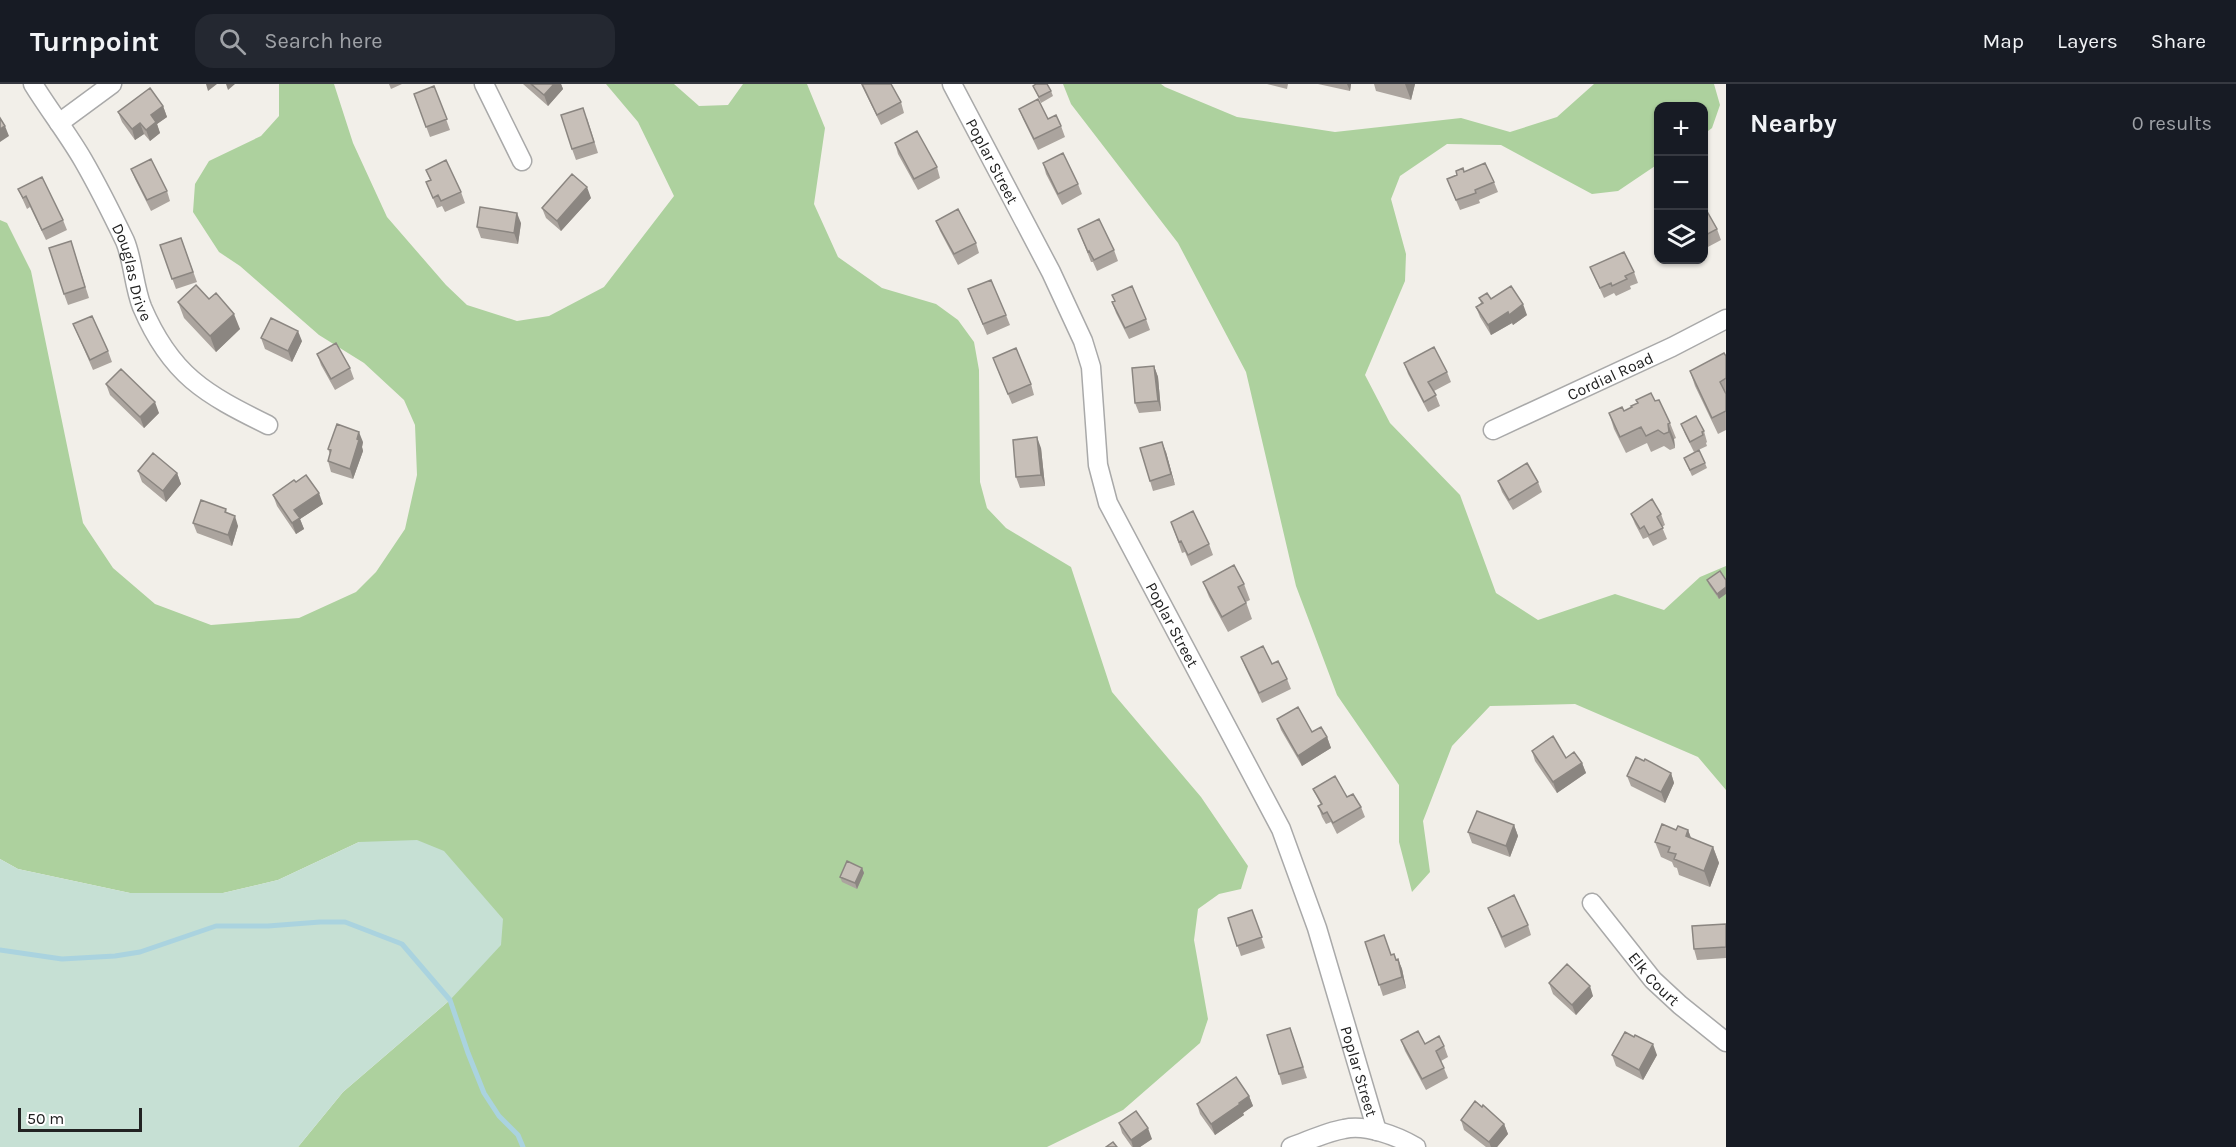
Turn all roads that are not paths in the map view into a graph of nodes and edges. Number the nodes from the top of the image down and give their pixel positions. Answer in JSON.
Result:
{"nodes":[{"id":1,"x":33,"y":84,"type":"edge"},
{"id":2,"x":112,"y":84,"type":"edge"},
{"id":3,"x":484,"y":84,"type":"edge"},
{"id":4,"x":952,"y":84,"type":"edge"},
{"id":5,"x":59,"y":123,"type":"junction"},
{"id":6,"x":522,"y":160,"type":"dead end"},
{"id":7,"x":1726,"y":319,"type":"edge"},
{"id":8,"x":268,"y":425,"type":"dead end"},
{"id":9,"x":1493,"y":430,"type":"dead end"},
{"id":10,"x":1592,"y":903,"type":"dead end"},
{"id":11,"x":1726,"y":1042,"type":"edge"},
{"id":12,"x":1377,"y":1131,"type":"junction"},
{"id":13,"x":1291,"y":1147,"type":"edge"},
{"id":14,"x":1416,"y":1147,"type":"edge"}],
"edges":[{"from":1,"to":5,"type":"street","name":"Douglas Drive"},
{"from":2,"to":5,"type":"street"},
{"from":3,"to":6,"type":"street"},
{"from":4,"to":12,"type":"street","name":"Poplar Street"},
{"from":5,"to":8,"type":"street","name":"Douglas Drive"},
{"from":7,"to":9,"type":"street","name":"Cordial Road"},
{"from":10,"to":11,"type":"street","name":"Elk Court"},
{"from":12,"to":13,"type":"street"},
{"from":12,"to":14,"type":"street","name":"Poplar Street"}]}
